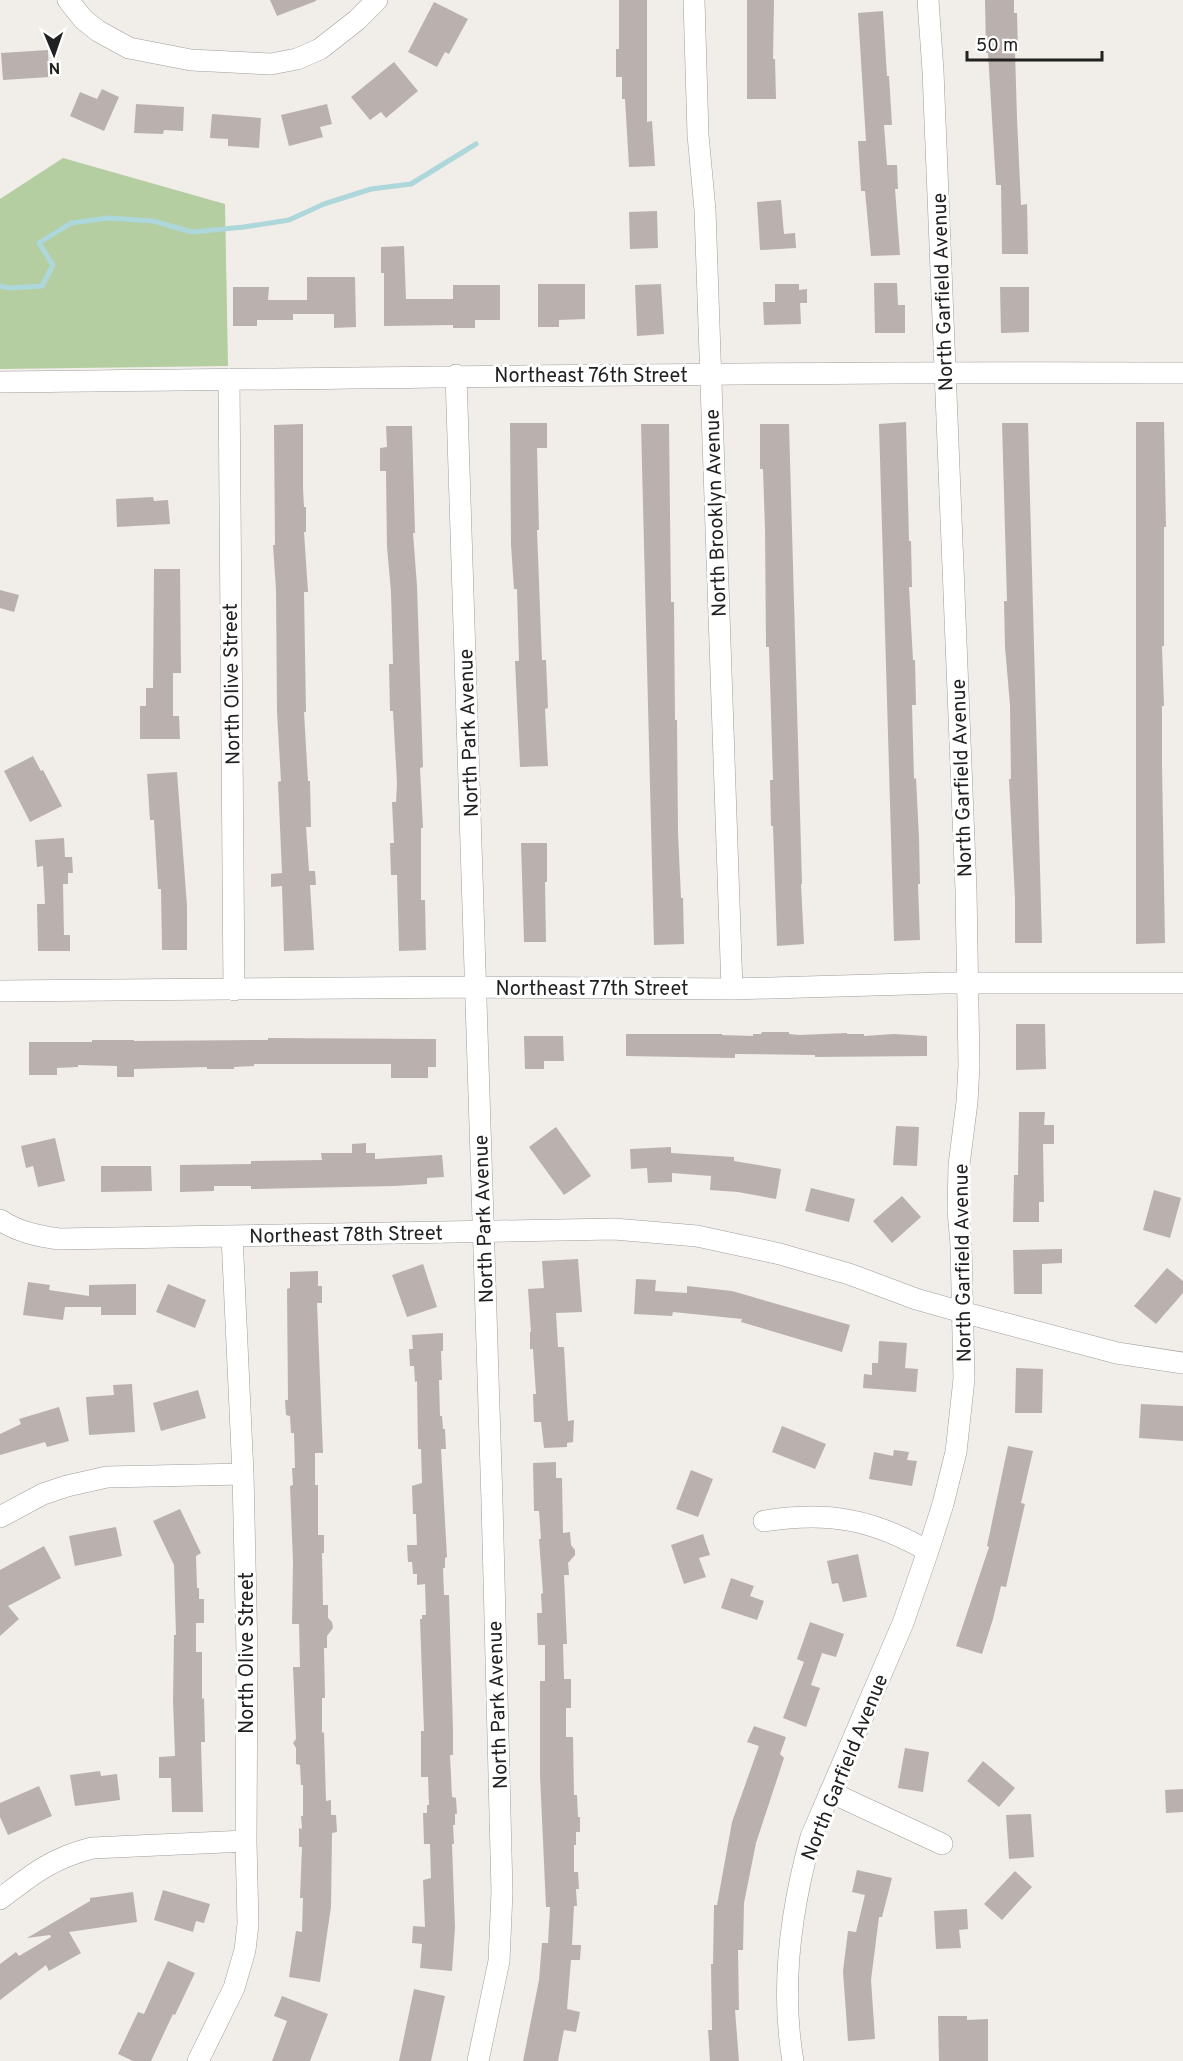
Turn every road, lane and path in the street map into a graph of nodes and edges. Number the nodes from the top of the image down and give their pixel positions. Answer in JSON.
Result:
{"nodes":[{"id":1,"x":68,"y":0,"type":"edge"},
{"id":2,"x":694,"y":0,"type":"edge"},
{"id":3,"x":928,"y":0,"type":"edge"},
{"id":4,"x":376,"y":2,"type":"edge"},
{"id":5,"x":945,"y":372,"type":"junction"},
{"id":6,"x":1183,"y":373,"type":"edge"},
{"id":7,"x":456,"y":375,"type":"junction"},
{"id":8,"x":710,"y":375,"type":"junction"},
{"id":9,"x":228,"y":379,"type":"junction"},
{"id":10,"x":0,"y":382,"type":"edge"},
{"id":11,"x":968,"y":983,"type":"junction"},
{"id":12,"x":1183,"y":983,"type":"edge"},
{"id":13,"x":476,"y":987,"type":"junction"},
{"id":14,"x":732,"y":989,"type":"junction"},
{"id":15,"x":234,"y":990,"type":"junction"},
{"id":16,"x":0,"y":991,"type":"edge"},
{"id":17,"x":0,"y":1220,"type":"edge"},
{"id":18,"x":483,"y":1231,"type":"junction"},
{"id":19,"x":232,"y":1236,"type":"junction"},
{"id":20,"x":962,"y":1312,"type":"junction"},
{"id":21,"x":1183,"y":1363,"type":"edge"},
{"id":22,"x":243,"y":1474,"type":"junction"},
{"id":23,"x":0,"y":1517,"type":"edge"},
{"id":24,"x":764,"y":1521,"type":"dead end"},
{"id":25,"x":928,"y":1551,"type":"junction"},
{"id":26,"x":830,"y":1792,"type":"junction"},
{"id":27,"x":246,"y":1841,"type":"junction"},
{"id":28,"x":942,"y":1844,"type":"dead end"},
{"id":29,"x":0,"y":1899,"type":"edge"},
{"id":30,"x":198,"y":2061,"type":"edge"},
{"id":31,"x":478,"y":2061,"type":"edge"},
{"id":32,"x":793,"y":2061,"type":"edge"}],
"edges":[{"from":1,"to":4,"type":"street"},
{"from":2,"to":8,"type":"street","name":"North Brooklyn Avenue"},
{"from":3,"to":5,"type":"street","name":"North Garfield Avenue"},
{"from":5,"to":6,"type":"street","name":"Northeast 76th Street"},
{"from":5,"to":8,"type":"street","name":"Northeast 76th Street"},
{"from":5,"to":11,"type":"street","name":"North Garfield Avenue"},
{"from":7,"to":8,"type":"street","name":"Northeast 76th Street"},
{"from":7,"to":9,"type":"street","name":"Northeast 76th Street"},
{"from":7,"to":13,"type":"street","name":"North Park Avenue"},
{"from":8,"to":14,"type":"street","name":"North Brooklyn Avenue"},
{"from":9,"to":10,"type":"street","name":"Northeast 76th Street"},
{"from":9,"to":15,"type":"street","name":"North Olive Street"},
{"from":11,"to":12,"type":"street","name":"Northeast 77th Street"},
{"from":11,"to":14,"type":"street","name":"Northeast 77th Street"},
{"from":11,"to":20,"type":"street","name":"North Garfield Avenue"},
{"from":13,"to":14,"type":"street","name":"Northeast 77th Street"},
{"from":13,"to":15,"type":"street","name":"Northeast 77th Street"},
{"from":13,"to":18,"type":"street","name":"North Park Avenue"},
{"from":15,"to":16,"type":"street","name":"Northeast 77th Street"},
{"from":17,"to":19,"type":"street","name":"Northeast 78th Street"},
{"from":18,"to":19,"type":"street","name":"Northeast 78th Street"},
{"from":18,"to":20,"type":"street","name":"Northeast 78th Street"},
{"from":18,"to":31,"type":"street","name":"North Park Avenue"},
{"from":19,"to":22,"type":"street","name":"North Olive Street"},
{"from":20,"to":21,"type":"street","name":"Northeast 78th Street"},
{"from":20,"to":25,"type":"street","name":"North Garfield Avenue"},
{"from":22,"to":23,"type":"street"},
{"from":22,"to":27,"type":"street","name":"North Olive Street"},
{"from":24,"to":25,"type":"street"},
{"from":25,"to":26,"type":"street","name":"North Garfield Avenue"},
{"from":26,"to":28,"type":"street"},
{"from":26,"to":32,"type":"street","name":"North Garfield Avenue"},
{"from":27,"to":29,"type":"street"},
{"from":27,"to":30,"type":"street","name":"North Olive Street"}]}
